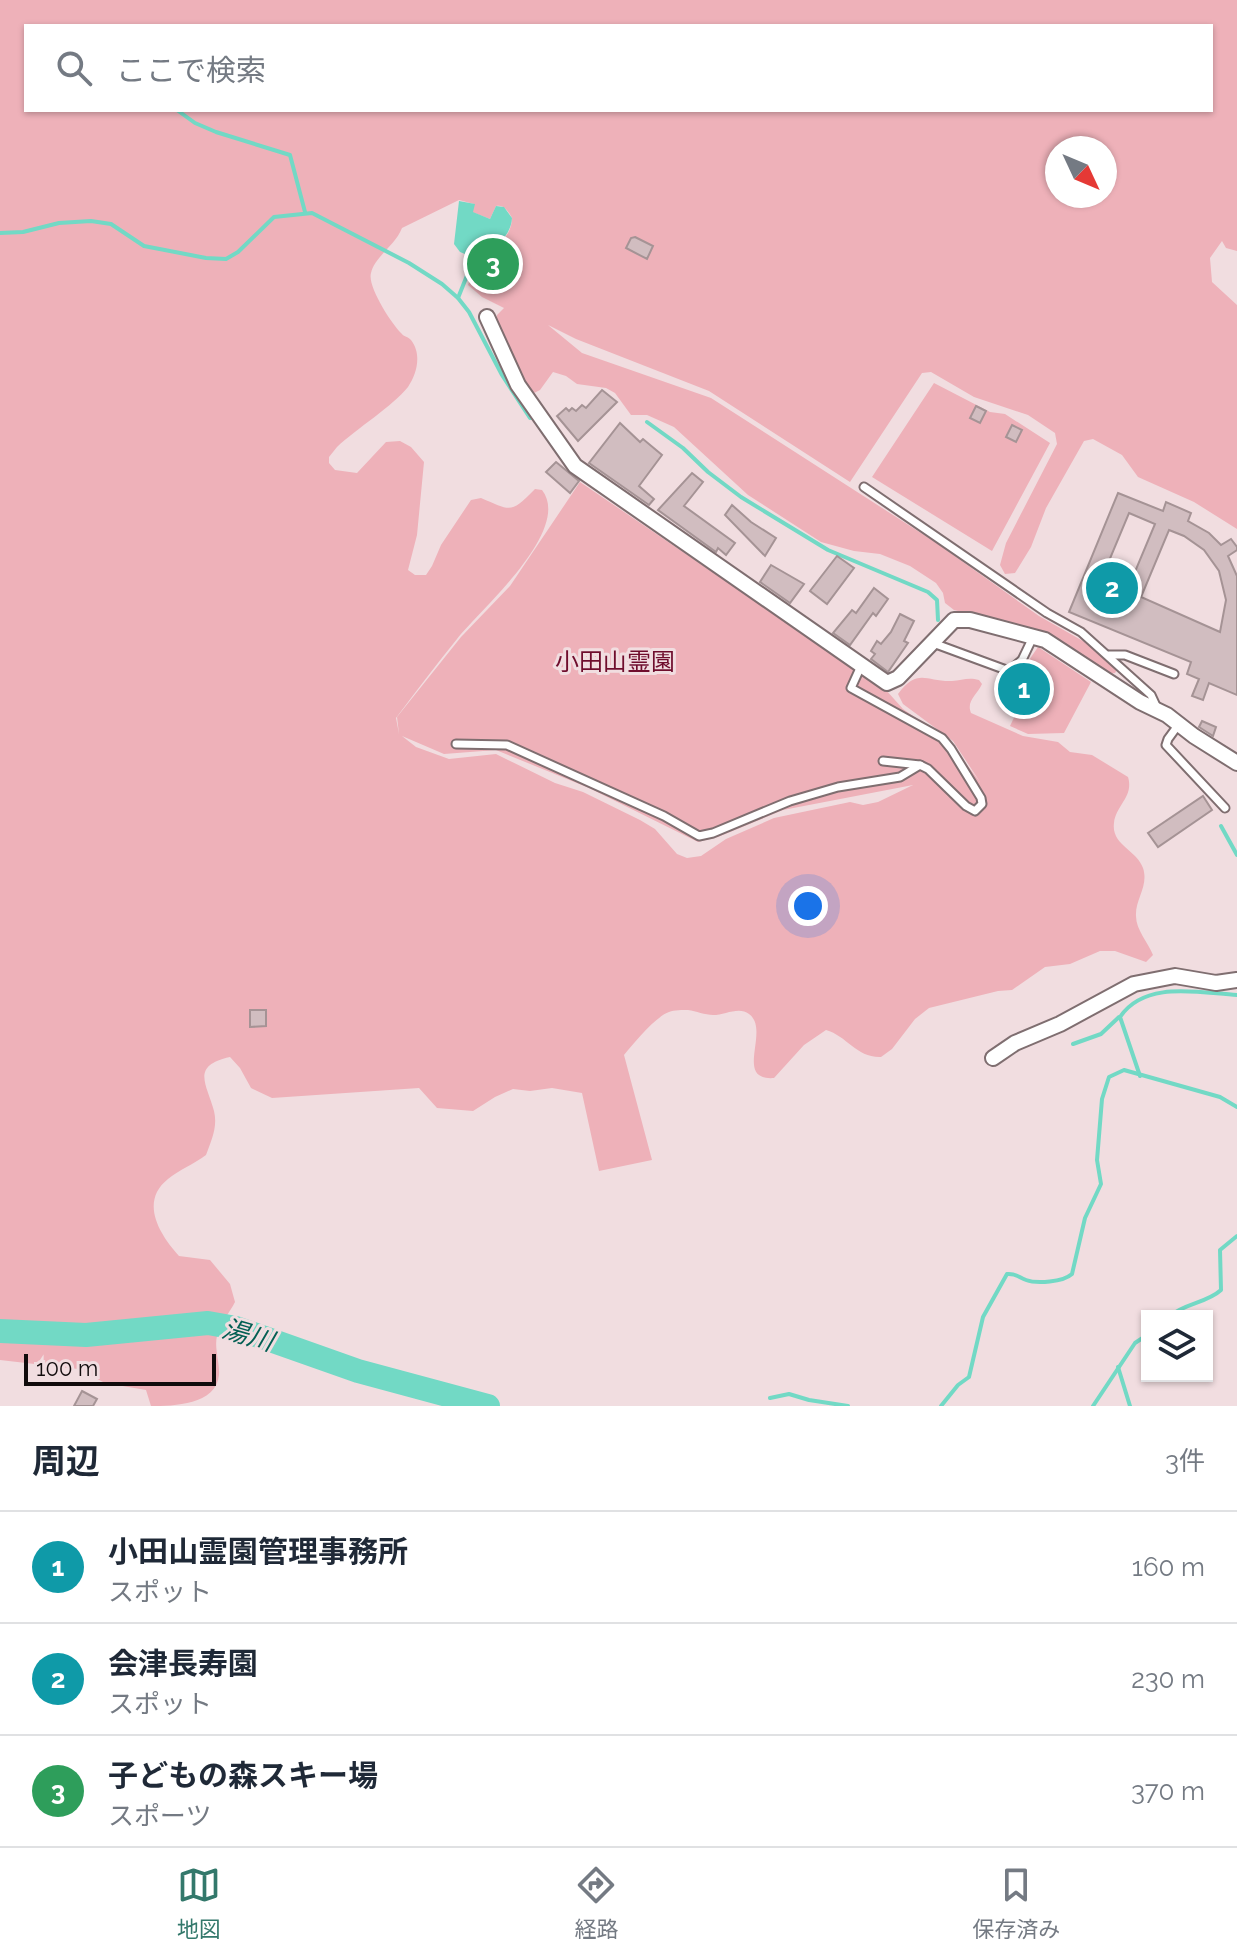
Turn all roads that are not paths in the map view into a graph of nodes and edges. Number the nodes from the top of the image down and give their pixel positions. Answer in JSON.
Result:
{"nodes":[{"id":1,"x":487,"y":317,"type":"dead end"},
{"id":2,"x":864,"y":487,"type":"dead end"},
{"id":3,"x":1033,"y":637,"type":"junction"},
{"id":4,"x":931,"y":643,"type":"junction"},
{"id":5,"x":1109,"y":655,"type":"junction"},
{"id":6,"x":862,"y":665,"type":"junction"},
{"id":7,"x":1174,"y":674,"type":"dead end"},
{"id":8,"x":1157,"y":708,"type":"junction"},
{"id":9,"x":1179,"y":724,"type":"junction"},
{"id":10,"x":456,"y":744,"type":"dead end"},
{"id":11,"x":883,"y":761,"type":"dead end"},
{"id":12,"x":1237,"y":763,"type":"edge"},
{"id":13,"x":920,"y":765,"type":"junction"},
{"id":14,"x":1225,"y":808,"type":"dead end"},
{"id":15,"x":1237,"y":980,"type":"edge"},
{"id":16,"x":993,"y":1058,"type":"dead end"}],
"edges":[{"from":1,"to":6,"type":"street"},
{"from":2,"to":5,"type":"lane"},
{"from":3,"to":4,"type":"street"},
{"from":3,"to":4,"type":"lane"},
{"from":3,"to":8,"type":"street"},
{"from":4,"to":6,"type":"street"},
{"from":5,"to":7,"type":"lane"},
{"from":5,"to":8,"type":"lane"},
{"from":6,"to":13,"type":"lane"},
{"from":8,"to":9,"type":"street"},
{"from":9,"to":12,"type":"street"},
{"from":9,"to":14,"type":"lane"},
{"from":10,"to":13,"type":"lane"},
{"from":11,"to":13,"type":"lane"},
{"from":15,"to":16,"type":"street"}]}
